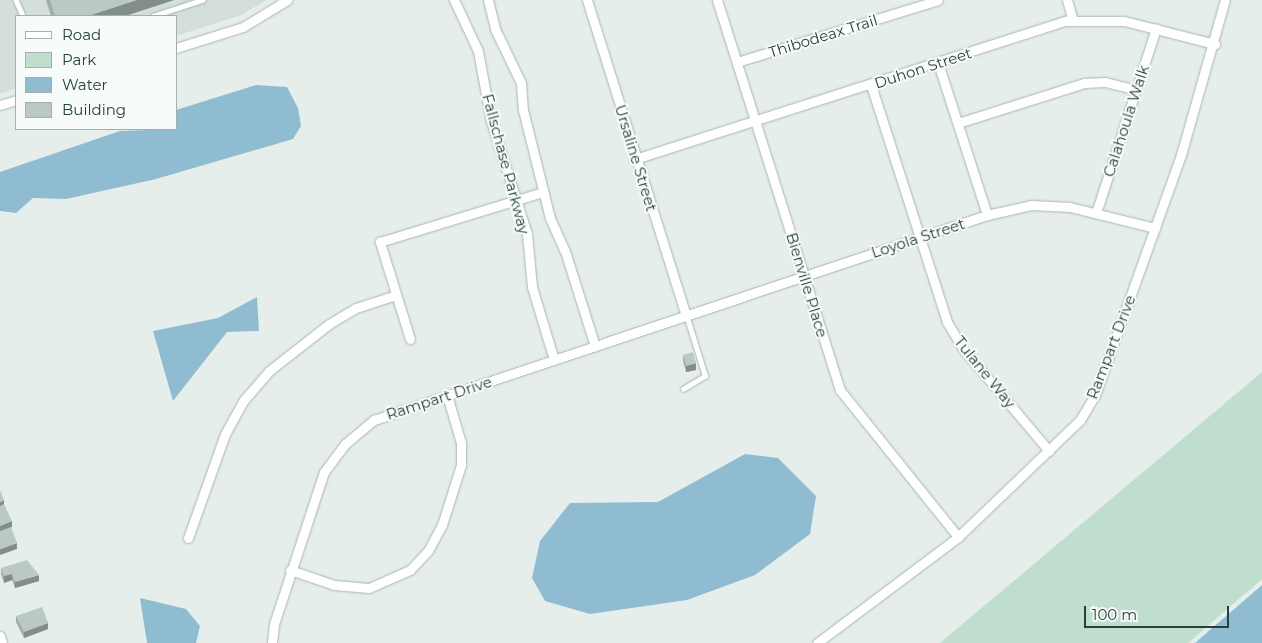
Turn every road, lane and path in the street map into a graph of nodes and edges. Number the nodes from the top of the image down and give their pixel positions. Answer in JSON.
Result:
{"nodes":[{"id":1,"x":16,"y":0,"type":"edge"},
{"id":2,"x":202,"y":0,"type":"edge"},
{"id":3,"x":287,"y":0,"type":"edge"},
{"id":4,"x":454,"y":0,"type":"edge"},
{"id":5,"x":488,"y":0,"type":"edge"},
{"id":6,"x":587,"y":0,"type":"edge"},
{"id":7,"x":717,"y":0,"type":"edge"},
{"id":8,"x":938,"y":0,"type":"edge"},
{"id":9,"x":1067,"y":0,"type":"edge"},
{"id":10,"x":1225,"y":0,"type":"edge"},
{"id":11,"x":23,"y":15,"type":"edge"},
{"id":12,"x":156,"y":15,"type":"edge"},
{"id":13,"x":1073,"y":21,"type":"junction"},
{"id":14,"x":1156,"y":28,"type":"junction"},
{"id":15,"x":1215,"y":44,"type":"junction"},
{"id":16,"x":178,"y":47,"type":"edge"},
{"id":17,"x":737,"y":62,"type":"junction"},
{"id":18,"x":938,"y":63,"type":"junction"},
{"id":19,"x":871,"y":84,"type":"junction"},
{"id":20,"x":1136,"y":90,"type":"junction"},
{"id":21,"x":15,"y":100,"type":"edge"},
{"id":22,"x":0,"y":105,"type":"edge"},
{"id":23,"x":755,"y":120,"type":"junction"},
{"id":24,"x":958,"y":123,"type":"junction"},
{"id":25,"x":635,"y":159,"type":"junction"},
{"id":26,"x":543,"y":192,"type":"junction"},
{"id":27,"x":517,"y":201,"type":"junction"},
{"id":28,"x":1096,"y":213,"type":"junction"},
{"id":29,"x":987,"y":215,"type":"junction"},
{"id":30,"x":1155,"y":228,"type":"junction"},
{"id":31,"x":920,"y":236,"type":"junction"},
{"id":32,"x":804,"y":276,"type":"junction"},
{"id":33,"x":396,"y":295,"type":"junction"},
{"id":34,"x":686,"y":316,"type":"junction"},
{"id":35,"x":410,"y":339,"type":"dead end"},
{"id":36,"x":595,"y":346,"type":"junction"},
{"id":37,"x":554,"y":360,"type":"junction"},
{"id":38,"x":683,"y":389,"type":"dead end"},
{"id":39,"x":447,"y":396,"type":"junction"},
{"id":40,"x":1049,"y":451,"type":"junction"},
{"id":41,"x":958,"y":537,"type":"junction"},
{"id":42,"x":188,"y":538,"type":"dead end"},
{"id":43,"x":290,"y":570,"type":"junction"},
{"id":44,"x":0,"y":636,"type":"edge"},
{"id":45,"x":2,"y":643,"type":"edge"},
{"id":46,"x":272,"y":643,"type":"edge"},
{"id":47,"x":817,"y":643,"type":"edge"}],
"edges":[{"from":1,"to":11,"type":"lane"},
{"from":2,"to":12,"type":"lane"},
{"from":3,"to":16,"type":"street"},
{"from":4,"to":27,"type":"street","name":"Fallschase Parkway"},
{"from":5,"to":26,"type":"street","name":"Fallschase Parkway"},
{"from":6,"to":25,"type":"street","name":"Ursaline Street"},
{"from":7,"to":17,"type":"street","name":"Bienville Place"},
{"from":8,"to":17,"type":"street","name":"Thibodeax Trail"},
{"from":9,"to":13,"type":"street"},
{"from":10,"to":15,"type":"street","name":"Rampart Drive"},
{"from":13,"to":14,"type":"street","name":"Duhon Street"},
{"from":13,"to":18,"type":"street","name":"Duhon Street"},
{"from":14,"to":15,"type":"street","name":"Duhon Street"},
{"from":14,"to":20,"type":"street","name":"Calahoula Walk"},
{"from":15,"to":30,"type":"street","name":"Rampart Drive"},
{"from":17,"to":23,"type":"street","name":"Bienville Place"},
{"from":18,"to":19,"type":"street","name":"Duhon Street"},
{"from":18,"to":24,"type":"street"},
{"from":19,"to":23,"type":"street","name":"Duhon Street"},
{"from":19,"to":31,"type":"street","name":"Tulane Way"},
{"from":20,"to":24,"type":"street"},
{"from":20,"to":28,"type":"street","name":"Calahoula Walk"},
{"from":21,"to":22,"type":"street"},
{"from":23,"to":25,"type":"street","name":"Duhon Street"},
{"from":23,"to":32,"type":"street","name":"Bienville Place"},
{"from":24,"to":29,"type":"street"},
{"from":25,"to":34,"type":"street","name":"Ursaline Street"},
{"from":26,"to":27,"type":"street"},
{"from":26,"to":36,"type":"street","name":"Fallschase Parkway"},
{"from":27,"to":33,"type":"street"},
{"from":27,"to":37,"type":"street","name":"Fallschase Parkway"},
{"from":28,"to":29,"type":"street","name":"Loyola Street"},
{"from":28,"to":30,"type":"street","name":"Loyola Street"},
{"from":29,"to":31,"type":"street","name":"Loyola Street"},
{"from":30,"to":40,"type":"street","name":"Rampart Drive"},
{"from":31,"to":32,"type":"street","name":"Loyola Street"},
{"from":31,"to":40,"type":"street","name":"Tulane Way"},
{"from":32,"to":34,"type":"street","name":"Loyola Street"},
{"from":32,"to":41,"type":"street","name":"Bienville Place"},
{"from":33,"to":35,"type":"street"},
{"from":33,"to":42,"type":"street"},
{"from":34,"to":36,"type":"street","name":"Rampart Drive"},
{"from":34,"to":38,"type":"lane"},
{"from":36,"to":37,"type":"street","name":"Rampart Drive"},
{"from":37,"to":39,"type":"street","name":"Rampart Drive"},
{"from":39,"to":43,"type":"street","name":"Rampart Drive"},
{"from":39,"to":43,"type":"street"},
{"from":40,"to":41,"type":"street","name":"Rampart Drive"},
{"from":41,"to":47,"type":"street","name":"Rampart Drive"},
{"from":43,"to":46,"type":"street","name":"Rampart Drive"},
{"from":44,"to":45,"type":"street"}]}
